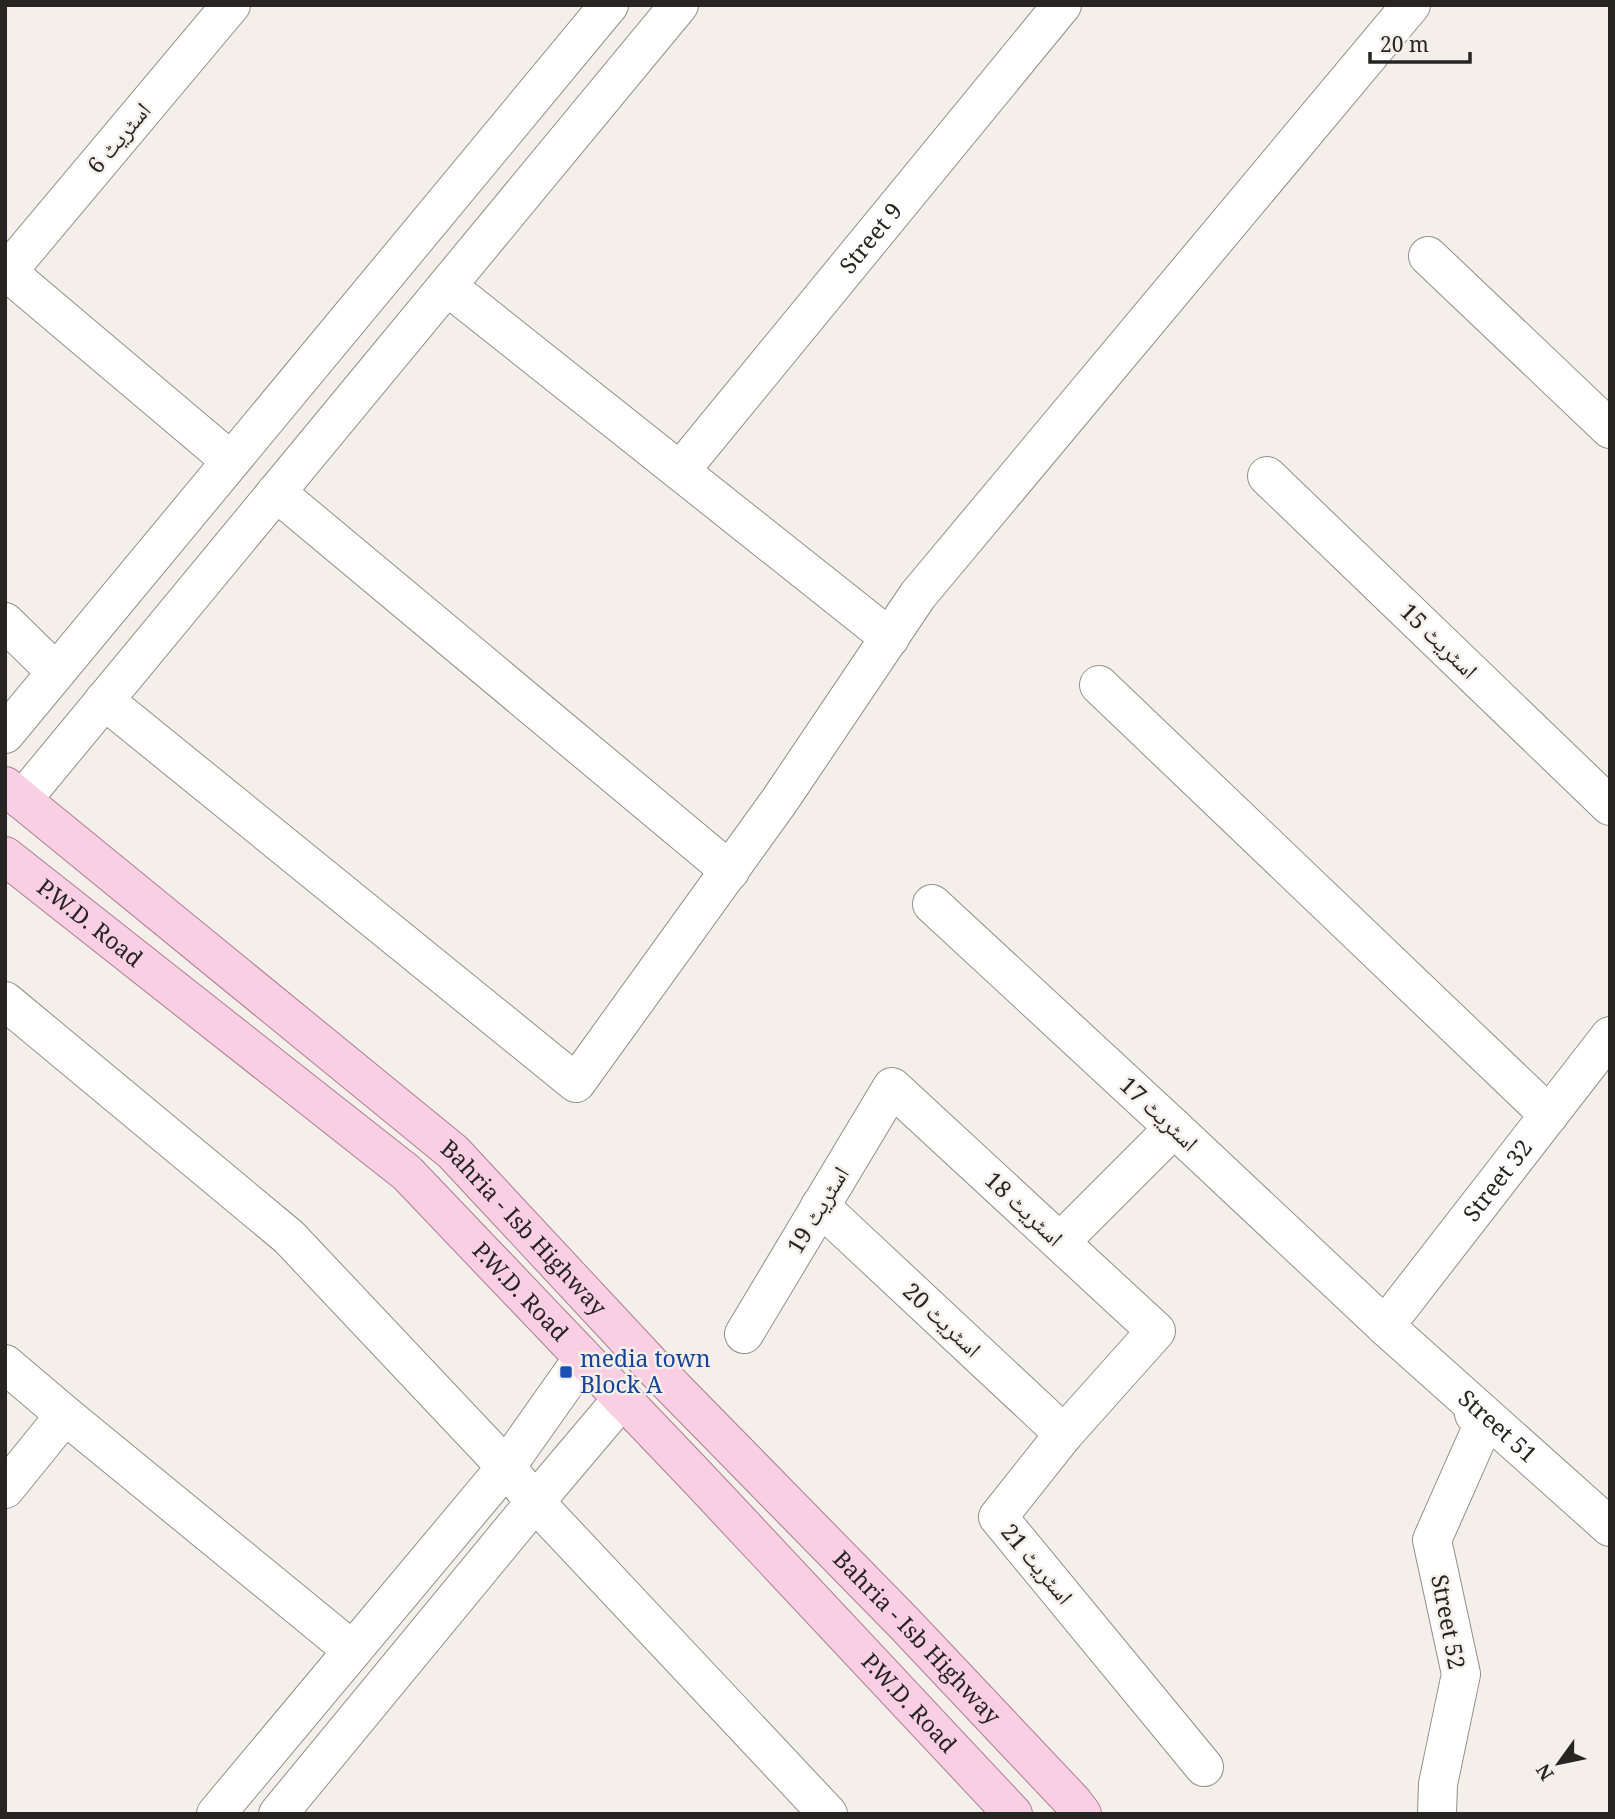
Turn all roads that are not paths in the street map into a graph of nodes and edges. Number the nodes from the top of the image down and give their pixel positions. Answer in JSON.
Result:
{"nodes":[{"id":1,"x":230,"y":5,"type":"edge"},
{"id":2,"x":609,"y":5,"type":"edge"},
{"id":3,"x":679,"y":5,"type":"edge"},
{"id":4,"x":1062,"y":5,"type":"edge"},
{"id":5,"x":1411,"y":5,"type":"edge"},
{"id":6,"x":507,"y":128,"type":"junction"},
{"id":7,"x":549,"y":162,"type":"junction"},
{"id":8,"x":1428,"y":256,"type":"dead end"},
{"id":9,"x":6,"y":271,"type":"edge"},
{"id":10,"x":447,"y":286,"type":"junction"},
{"id":11,"x":1610,"y":429,"type":"edge"},
{"id":12,"x":231,"y":461,"type":"junction"},
{"id":13,"x":680,"y":471,"type":"junction"},
{"id":14,"x":1267,"y":476,"type":"dead end"},
{"id":15,"x":276,"y":492,"type":"junction"},
{"id":16,"x":5,"y":622,"type":"edge"},
{"id":17,"x":890,"y":638,"type":"junction"},
{"id":18,"x":56,"y":672,"type":"junction"},
{"id":19,"x":1100,"y":685,"type":"dead end"},
{"id":20,"x":104,"y":700,"type":"junction"},
{"id":21,"x":5,"y":734,"type":"edge"},
{"id":22,"x":14,"y":793,"type":"edge"},
{"id":23,"x":1610,"y":806,"type":"edge"},
{"id":24,"x":5,"y":856,"type":"edge"},
{"id":25,"x":730,"y":871,"type":"junction"},
{"id":26,"x":932,"y":904,"type":"dead end"},
{"id":27,"x":5,"y":1001,"type":"edge"},
{"id":28,"x":1610,"y":1037,"type":"edge"},
{"id":29,"x":892,"y":1087,"type":"joint"},
{"id":30,"x":1549,"y":1115,"type":"junction"},
{"id":31,"x":1174,"y":1128,"type":"junction"},
{"id":32,"x":820,"y":1206,"type":"junction"},
{"id":33,"x":1060,"y":1242,"type":"junction"},
{"id":34,"x":1385,"y":1326,"type":"junction"},
{"id":35,"x":1156,"y":1331,"type":"joint"},
{"id":36,"x":744,"y":1334,"type":"dead end"},
{"id":37,"x":583,"y":1357,"type":"junction"},
{"id":38,"x":5,"y":1364,"type":"edge"},
{"id":39,"x":622,"y":1399,"type":"junction"},
{"id":40,"x":65,"y":1415,"type":"junction"},
{"id":41,"x":1475,"y":1422,"type":"junction"},
{"id":42,"x":1064,"y":1434,"type":"junction"},
{"id":43,"x":506,"y":1467,"type":"junction"},
{"id":44,"x":5,"y":1489,"type":"edge"},
{"id":45,"x":535,"y":1502,"type":"junction"},
{"id":46,"x":1607,"y":1519,"type":"edge"},
{"id":47,"x":352,"y":1650,"type":"junction"},
{"id":48,"x":1005,"y":1730,"type":"junction"},
{"id":49,"x":1205,"y":1767,"type":"dead end"},
{"id":50,"x":972,"y":1768,"type":"junction"},
{"id":51,"x":216,"y":1814,"type":"edge"},
{"id":52,"x":278,"y":1814,"type":"edge"},
{"id":53,"x":828,"y":1814,"type":"edge"},
{"id":54,"x":1013,"y":1814,"type":"edge"},
{"id":55,"x":1082,"y":1814,"type":"edge"},
{"id":56,"x":1437,"y":1814,"type":"edge"}],
"edges":[{"from":1,"to":9,"type":"street","name":"اسٹریٹ 6"},
{"from":2,"to":6,"type":"street"},
{"from":3,"to":7,"type":"street"},
{"from":4,"to":13,"type":"street","name":"Street 9"},
{"from":5,"to":17,"type":"street"},
{"from":6,"to":7,"type":"street"},
{"from":6,"to":12,"type":"street"},
{"from":7,"to":10,"type":"street"},
{"from":8,"to":11,"type":"street"},
{"from":9,"to":12,"type":"street"},
{"from":10,"to":13,"type":"street"},
{"from":10,"to":15,"type":"street"},
{"from":12,"to":18,"type":"street"},
{"from":13,"to":17,"type":"street"},
{"from":14,"to":23,"type":"street","name":"اسٹریٹ 15"},
{"from":15,"to":20,"type":"street"},
{"from":15,"to":25,"type":"street"},
{"from":16,"to":18,"type":"street"},
{"from":17,"to":25,"type":"street"},
{"from":18,"to":21,"type":"street"},
{"from":19,"to":30,"type":"street"},
{"from":20,"to":22,"type":"street"},
{"from":20,"to":25,"type":"street"},
{"from":22,"to":48,"type":"main road","name":"Bahria - Isb Highway"},
{"from":24,"to":37,"type":"main road","name":"P.W.D. Road"},
{"from":26,"to":31,"type":"street","name":"اسٹریٹ 17"},
{"from":27,"to":43,"type":"street"},
{"from":28,"to":30,"type":"street","name":"Street 32"},
{"from":29,"to":32,"type":"street","name":"اسٹریٹ 19"},
{"from":29,"to":33,"type":"street","name":"اسٹریٹ 18"},
{"from":30,"to":34,"type":"street","name":"Street 32"},
{"from":31,"to":33,"type":"street"},
{"from":31,"to":34,"type":"street","name":"اسٹریٹ 17"},
{"from":32,"to":36,"type":"street","name":"اسٹریٹ 19"},
{"from":32,"to":42,"type":"street","name":"اسٹریٹ 20"},
{"from":33,"to":35,"type":"street","name":"اسٹریٹ 18"},
{"from":34,"to":41,"type":"street","name":"Street 51"},
{"from":35,"to":42,"type":"street","name":"اسٹریٹ 21"},
{"from":37,"to":39,"type":"main road","name":"P.W.D. Road"},
{"from":37,"to":43,"type":"street"},
{"from":38,"to":40,"type":"street"},
{"from":39,"to":45,"type":"street"},
{"from":39,"to":50,"type":"main road","name":"P.W.D. Road"},
{"from":40,"to":44,"type":"street"},
{"from":40,"to":47,"type":"street"},
{"from":41,"to":46,"type":"street","name":"Street 51"},
{"from":41,"to":56,"type":"street","name":"Street 52"},
{"from":42,"to":49,"type":"street","name":"اسٹریٹ 21"},
{"from":43,"to":45,"type":"street"},
{"from":43,"to":47,"type":"street"},
{"from":45,"to":52,"type":"street"},
{"from":45,"to":53,"type":"street"},
{"from":47,"to":51,"type":"street"},
{"from":48,"to":50,"type":"main road"},
{"from":48,"to":55,"type":"main road","name":"Bahria - Isb Highway"},
{"from":50,"to":54,"type":"main road","name":"P.W.D. Road"}]}
